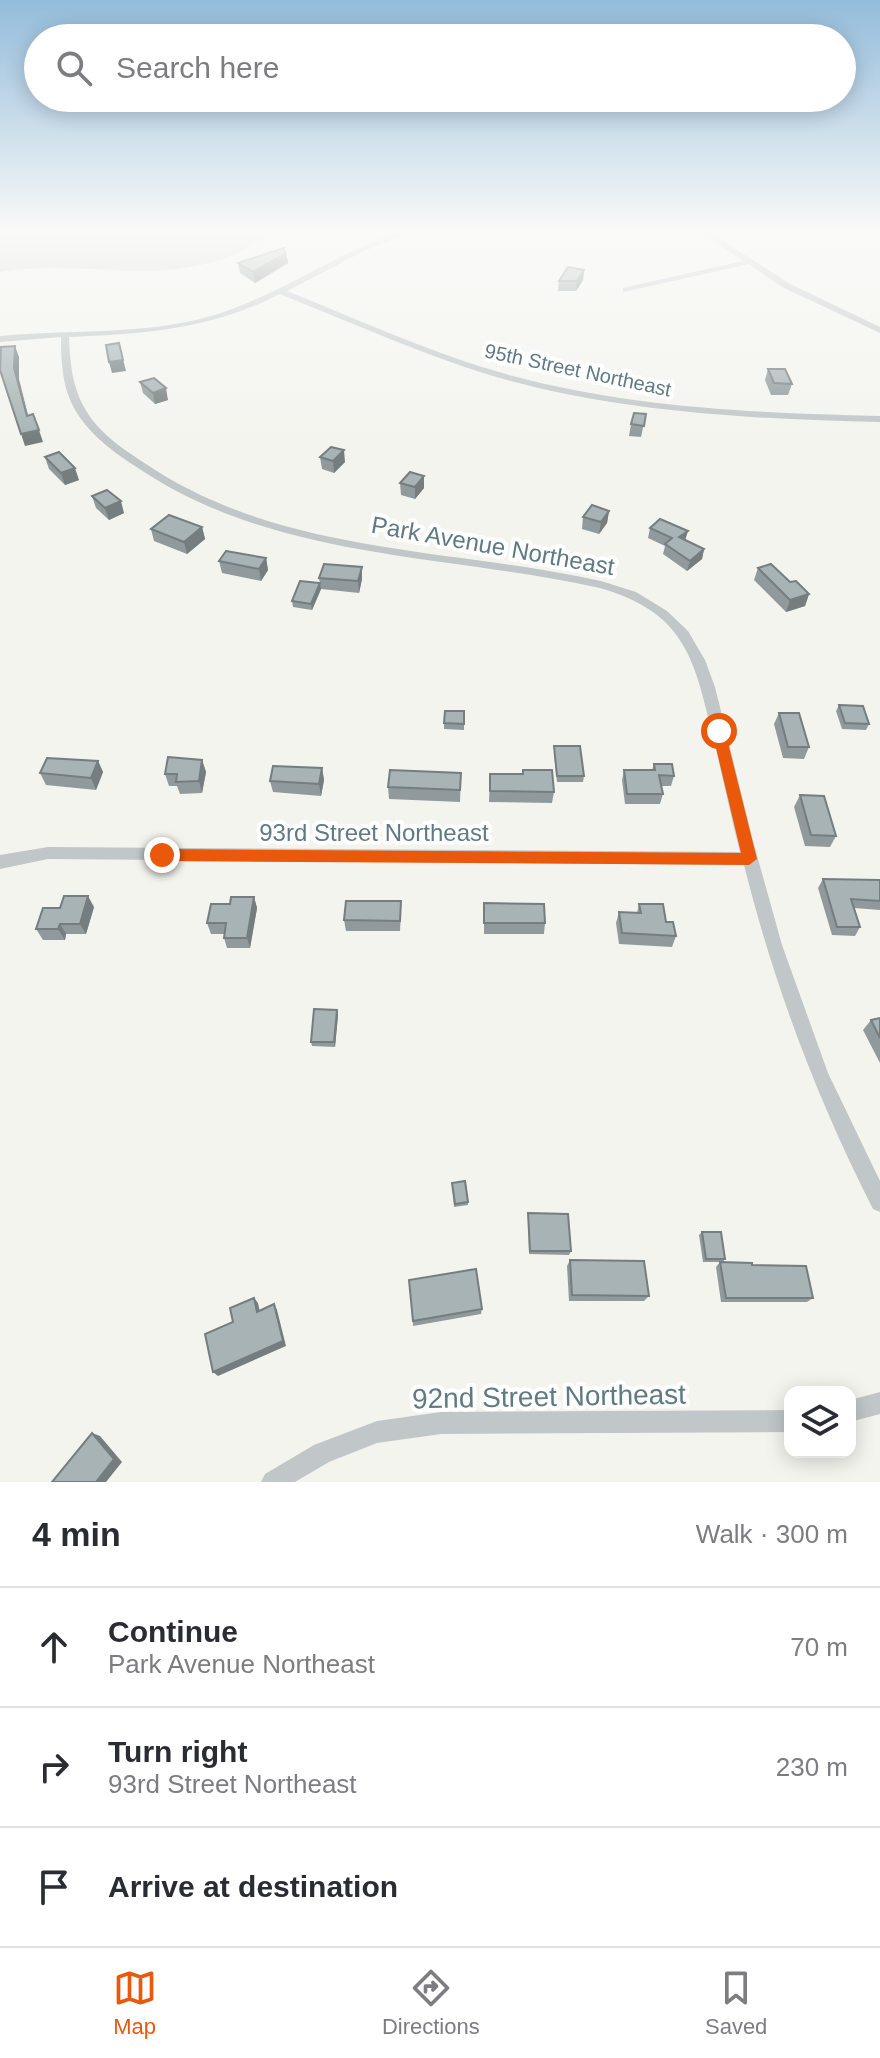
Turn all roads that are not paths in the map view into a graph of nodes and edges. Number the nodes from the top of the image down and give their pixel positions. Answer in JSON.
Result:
{"nodes":[{"id":1,"x":262,"y":300,"type":"edge"},
{"id":2,"x":304,"y":300,"type":"edge"},
{"id":3,"x":812,"y":300,"type":"edge"},
{"id":4,"x":880,"y":330,"type":"edge"},
{"id":5,"x":65,"y":335,"type":"junction"},
{"id":6,"x":0,"y":339,"type":"edge"},
{"id":7,"x":880,"y":419,"type":"edge"},
{"id":8,"x":749,"y":859,"type":"junction"},
{"id":9,"x":0,"y":862,"type":"edge"},
{"id":10,"x":880,"y":1202,"type":"edge"},
{"id":11,"x":880,"y":1403,"type":"edge"},
{"id":12,"x":856,"y":1409,"type":"edge"},
{"id":13,"x":784,"y":1421,"type":"edge"},
{"id":14,"x":273,"y":1482,"type":"edge"}],
"edges":[{"from":1,"to":5,"type":"street"},
{"from":2,"to":7,"type":"street","name":"95th Street Northeast"},
{"from":3,"to":4,"type":"street"},
{"from":5,"to":6,"type":"street"},
{"from":5,"to":8,"type":"street","name":"Park Avenue Northeast"},
{"from":8,"to":9,"type":"street","name":"93rd Street Northeast"},
{"from":8,"to":10,"type":"street","name":"Park Avenue Northeast"},
{"from":11,"to":12,"type":"street"},
{"from":13,"to":14,"type":"street","name":"92nd Street Northeast"}]}
